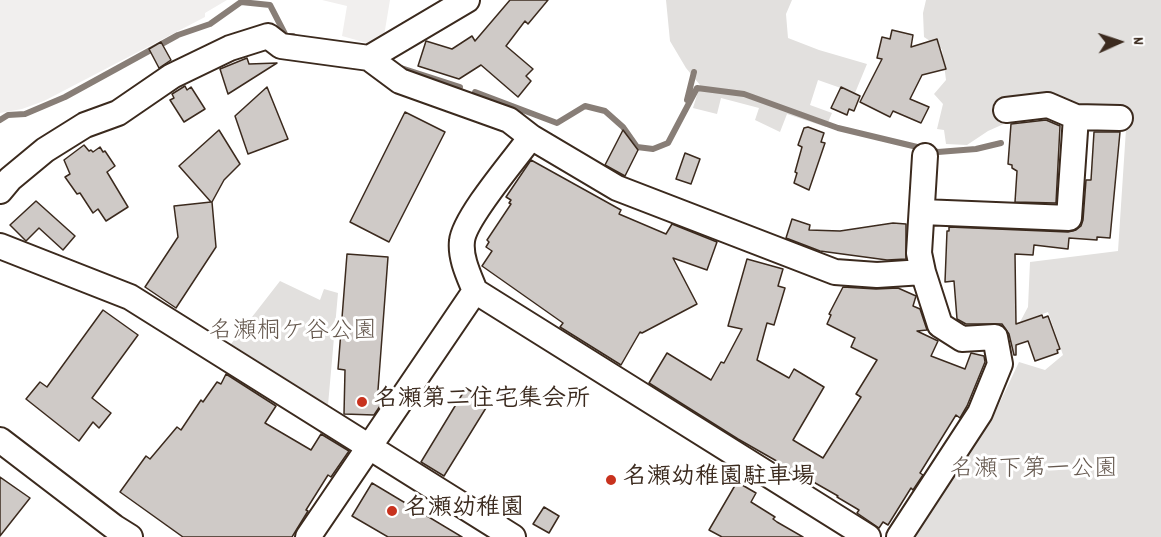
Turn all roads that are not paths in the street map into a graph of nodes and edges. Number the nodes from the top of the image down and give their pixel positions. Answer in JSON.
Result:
{"nodes":[{"id":1,"x":467,"y":0,"type":"edge"},
{"id":2,"x":369,"y":58,"type":"junction"},
{"id":3,"x":1006,"y":110,"type":"dead end"},
{"id":4,"x":1076,"y":117,"type":"junction"},
{"id":5,"x":1120,"y":118,"type":"dead end"},
{"id":6,"x":531,"y":137,"type":"junction"},
{"id":7,"x":925,"y":156,"type":"dead end"},
{"id":8,"x":0,"y":191,"type":"edge"},
{"id":9,"x":922,"y":212,"type":"junction"},
{"id":10,"x":0,"y":246,"type":"edge"},
{"id":11,"x":923,"y":272,"type":"junction"},
{"id":12,"x":476,"y":291,"type":"junction"},
{"id":13,"x":0,"y":440,"type":"edge"},
{"id":14,"x":368,"y":448,"type":"junction"},
{"id":15,"x":130,"y":537,"type":"edge"},
{"id":16,"x":308,"y":537,"type":"edge"},
{"id":17,"x":513,"y":537,"type":"edge"},
{"id":18,"x":868,"y":537,"type":"edge"},
{"id":19,"x":899,"y":537,"type":"edge"}],
"edges":[{"from":1,"to":2,"type":"street"},
{"from":2,"to":6,"type":"street"},
{"from":2,"to":8,"type":"street"},
{"from":3,"to":4,"type":"street"},
{"from":4,"to":5,"type":"street"},
{"from":4,"to":9,"type":"street"},
{"from":6,"to":11,"type":"street"},
{"from":6,"to":12,"type":"street"},
{"from":7,"to":9,"type":"street"},
{"from":9,"to":11,"type":"street"},
{"from":10,"to":14,"type":"street"},
{"from":11,"to":19,"type":"street"},
{"from":12,"to":14,"type":"street"},
{"from":12,"to":18,"type":"street"},
{"from":13,"to":15,"type":"street"},
{"from":14,"to":16,"type":"street"},
{"from":14,"to":17,"type":"street"}]}
